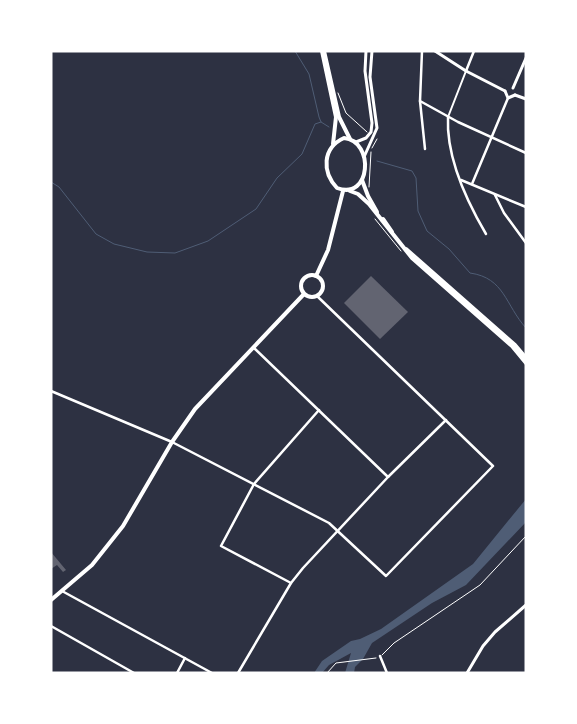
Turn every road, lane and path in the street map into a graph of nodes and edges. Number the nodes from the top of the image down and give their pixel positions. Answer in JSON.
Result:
{"nodes":[{"id":1,"x":323,"y":51,"type":"edge"},
{"id":2,"x":366,"y":51,"type":"edge"},
{"id":3,"x":372,"y":51,"type":"edge"},
{"id":4,"x":422,"y":51,"type":"edge"},
{"id":5,"x":435,"y":51,"type":"edge"},
{"id":6,"x":474,"y":51,"type":"edge"},
{"id":7,"x":526,"y":58,"type":"edge"},
{"id":8,"x":466,"y":71,"type":"junction"},
{"id":9,"x":513,"y":88,"type":"junction"},
{"id":10,"x":505,"y":91,"type":"junction"},
{"id":11,"x":335,"y":92,"type":"dead end"},
{"id":12,"x":515,"y":95,"type":"junction"},
{"id":13,"x":508,"y":98,"type":"junction"},
{"id":14,"x":526,"y":100,"type":"edge"},
{"id":15,"x":420,"y":102,"type":"junction"},
{"id":16,"x":448,"y":117,"type":"junction"},
{"id":17,"x":368,"y":133,"type":"dead end"},
{"id":18,"x":376,"y":138,"type":"dead end"},
{"id":19,"x":491,"y":138,"type":"junction"},
{"id":20,"x":350,"y":139,"type":"junction"},
{"id":21,"x":356,"y":142,"type":"junction"},
{"id":22,"x":333,"y":144,"type":"junction"},
{"id":23,"x":425,"y":149,"type":"dead end"},
{"id":24,"x":526,"y":153,"type":"edge"},
{"id":25,"x":364,"y":158,"type":"junction"},
{"id":26,"x":362,"y":180,"type":"junction"},
{"id":27,"x":460,"y":180,"type":"junction"},
{"id":28,"x":472,"y":184,"type":"junction"},
{"id":29,"x":370,"y":190,"type":"dead end"},
{"id":30,"x":343,"y":191,"type":"junction"},
{"id":31,"x":350,"y":191,"type":"junction"},
{"id":32,"x":494,"y":194,"type":"junction"},
{"id":33,"x":526,"y":207,"type":"edge"},
{"id":34,"x":486,"y":234,"type":"dead end"},
{"id":35,"x":526,"y":243,"type":"edge"},
{"id":36,"x":316,"y":276,"type":"junction"},
{"id":37,"x":304,"y":294,"type":"junction"},
{"id":38,"x":317,"y":296,"type":"junction"},
{"id":39,"x":254,"y":348,"type":"junction"},
{"id":40,"x":526,"y":358,"type":"edge"},
{"id":41,"x":526,"y":364,"type":"edge"},
{"id":42,"x":51,"y":391,"type":"edge"},
{"id":43,"x":319,"y":410,"type":"junction"},
{"id":44,"x":446,"y":420,"type":"junction"},
{"id":45,"x":172,"y":442,"type":"junction"},
{"id":46,"x":388,"y":478,"type":"junction"},
{"id":47,"x":254,"y":484,"type":"junction"},
{"id":48,"x":337,"y":533,"type":"junction"},
{"id":49,"x":526,"y":536,"type":"edge"},
{"id":50,"x":291,"y":583,"type":"junction"},
{"id":51,"x":62,"y":591,"type":"junction"},
{"id":52,"x":51,"y":600,"type":"edge"},
{"id":53,"x":526,"y":605,"type":"edge"},
{"id":54,"x":51,"y":626,"type":"edge"},
{"id":55,"x":380,"y":656,"type":"junction"},
{"id":56,"x":185,"y":658,"type":"junction"},
{"id":57,"x":134,"y":673,"type":"edge"},
{"id":58,"x":177,"y":673,"type":"edge"},
{"id":59,"x":212,"y":673,"type":"edge"},
{"id":60,"x":238,"y":673,"type":"edge"},
{"id":61,"x":327,"y":673,"type":"edge"},
{"id":62,"x":387,"y":673,"type":"edge"},
{"id":63,"x":467,"y":673,"type":"edge"}],
"edges":[{"from":1,"to":20,"type":"main road"},
{"from":1,"to":22,"type":"main road"},
{"from":2,"to":21,"type":"street"},
{"from":3,"to":25,"type":"street"},
{"from":4,"to":15,"type":"street"},
{"from":5,"to":8,"type":"street"},
{"from":6,"to":8,"type":"street"},
{"from":7,"to":9,"type":"street"},
{"from":8,"to":10,"type":"street"},
{"from":8,"to":16,"type":"street"},
{"from":9,"to":10,"type":"street"},
{"from":9,"to":12,"type":"street"},
{"from":10,"to":13,"type":"street"},
{"from":11,"to":17,"type":"path"},
{"from":12,"to":13,"type":"street"},
{"from":12,"to":14,"type":"street"},
{"from":13,"to":19,"type":"street"},
{"from":15,"to":16,"type":"street"},
{"from":15,"to":23,"type":"street"},
{"from":16,"to":19,"type":"street"},
{"from":16,"to":27,"type":"street"},
{"from":18,"to":29,"type":"path"},
{"from":19,"to":24,"type":"street"},
{"from":19,"to":28,"type":"street"},
{"from":20,"to":21,"type":"main road"},
{"from":20,"to":22,"type":"main road"},
{"from":21,"to":25,"type":"main road"},
{"from":22,"to":30,"type":"main road"},
{"from":25,"to":26,"type":"main road"},
{"from":26,"to":31,"type":"main road"},
{"from":26,"to":40,"type":"main road"},
{"from":27,"to":28,"type":"street"},
{"from":27,"to":34,"type":"street"},
{"from":28,"to":32,"type":"street"},
{"from":30,"to":31,"type":"main road"},
{"from":30,"to":36,"type":"main road"},
{"from":31,"to":41,"type":"main road"},
{"from":32,"to":33,"type":"street"},
{"from":32,"to":35,"type":"street"},
{"from":36,"to":37,"type":"main road"},
{"from":36,"to":38,"type":"main road"},
{"from":37,"to":38,"type":"main road"},
{"from":37,"to":39,"type":"main road"},
{"from":38,"to":44,"type":"street"},
{"from":39,"to":43,"type":"street"},
{"from":39,"to":45,"type":"main road"},
{"from":42,"to":45,"type":"street"},
{"from":43,"to":46,"type":"street"},
{"from":43,"to":47,"type":"street"},
{"from":44,"to":46,"type":"street"},
{"from":44,"to":48,"type":"street"},
{"from":45,"to":47,"type":"street"},
{"from":45,"to":51,"type":"main road"},
{"from":46,"to":48,"type":"street"},
{"from":47,"to":48,"type":"street"},
{"from":47,"to":50,"type":"street"},
{"from":48,"to":50,"type":"street"},
{"from":49,"to":55,"type":"path"},
{"from":50,"to":60,"type":"street"},
{"from":51,"to":52,"type":"main road"},
{"from":51,"to":56,"type":"street"},
{"from":53,"to":63,"type":"street"},
{"from":54,"to":57,"type":"street"},
{"from":55,"to":61,"type":"path"},
{"from":55,"to":62,"type":"street"},
{"from":56,"to":58,"type":"street"},
{"from":56,"to":59,"type":"street"}]}
